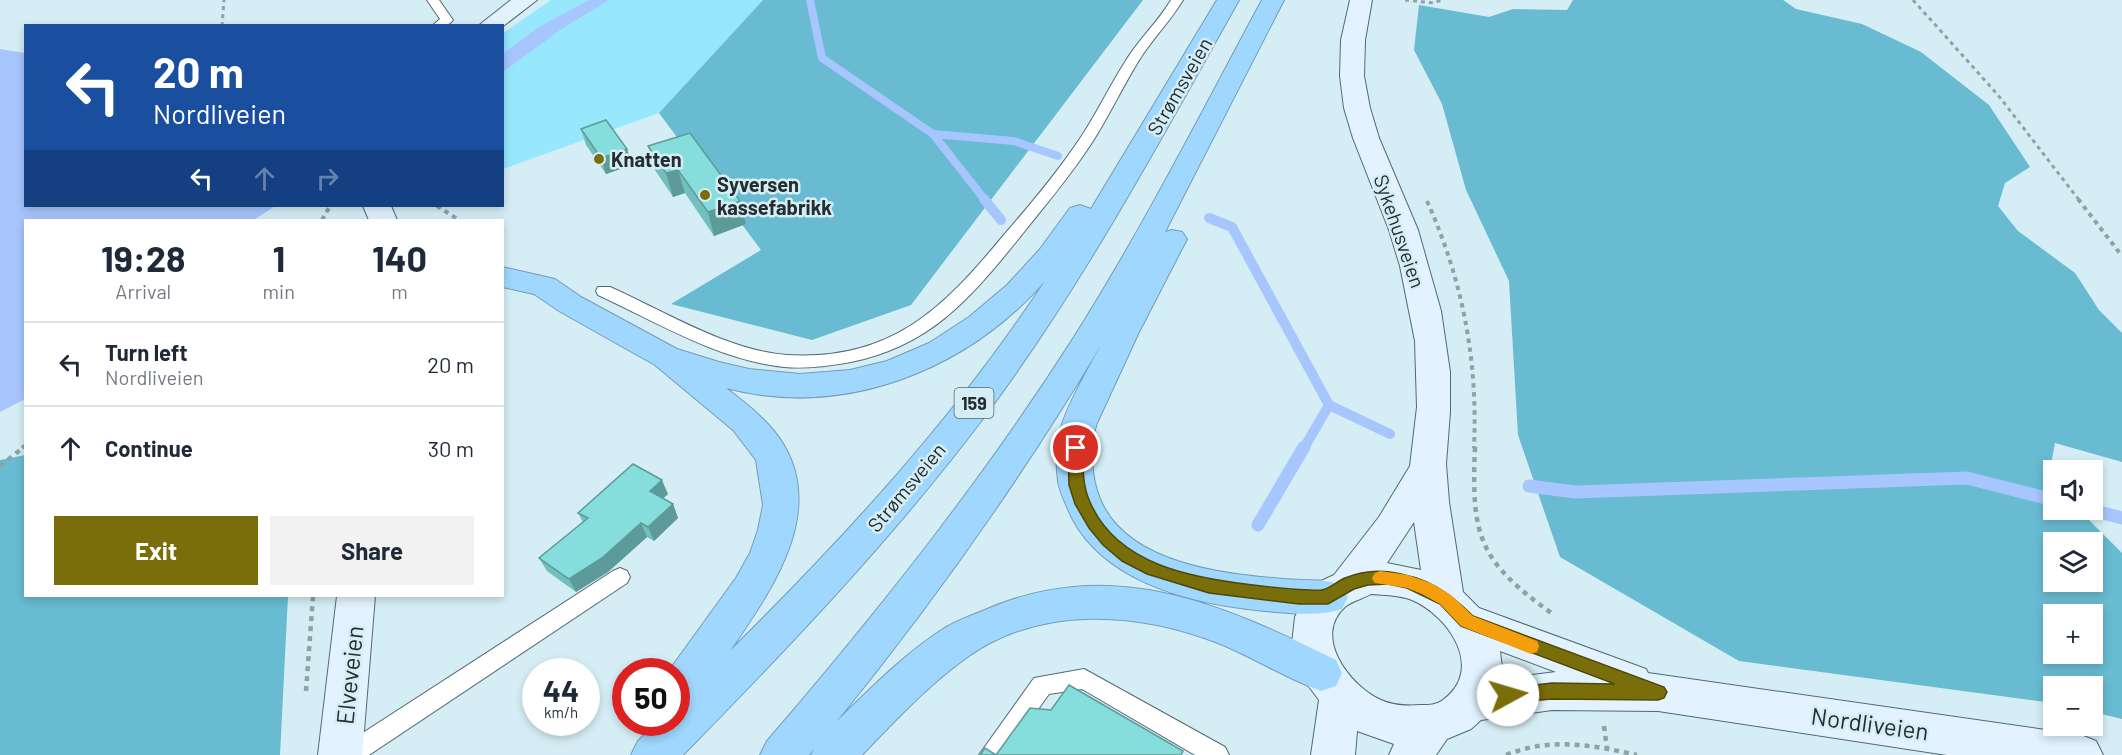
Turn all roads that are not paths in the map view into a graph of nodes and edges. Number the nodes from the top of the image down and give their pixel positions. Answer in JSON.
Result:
{"nodes":[{"id":1,"x":434,"y":0,"type":"edge"},
{"id":2,"x":526,"y":0,"type":"edge"},
{"id":3,"x":1177,"y":0,"type":"edge"},
{"id":4,"x":1222,"y":0,"type":"edge"},
{"id":5,"x":1228,"y":0,"type":"edge"},
{"id":6,"x":1273,"y":0,"type":"edge"},
{"id":7,"x":1292,"y":0,"type":"edge"},
{"id":8,"x":1361,"y":0,"type":"edge"},
{"id":9,"x":441,"y":24,"type":"edge"},
{"id":10,"x":492,"y":24,"type":"edge"},
{"id":11,"x":504,"y":277,"type":"edge"},
{"id":12,"x":604,"y":291,"type":"dead end"},
{"id":13,"x":504,"y":296,"type":"edge"},
{"id":14,"x":570,"y":304,"type":"junction"},
{"id":15,"x":666,"y":357,"type":"junction"},
{"id":16,"x":1428,"y":467,"type":"junction"},
{"id":17,"x":620,"y":577,"type":"dead end"},
{"id":18,"x":1339,"y":590,"type":"junction"},
{"id":19,"x":356,"y":597,"type":"edge"},
{"id":20,"x":1456,"y":610,"type":"junction"},
{"id":21,"x":690,"y":674,"type":"edge"},
{"id":22,"x":1331,"y":685,"type":"junction"},
{"id":23,"x":1658,"y":692,"type":"junction"},
{"id":24,"x":1471,"y":702,"type":"junction"},
{"id":25,"x":647,"y":736,"type":"edge"},
{"id":26,"x":1422,"y":740,"type":"edge"},
{"id":27,"x":340,"y":755,"type":"edge"},
{"id":28,"x":349,"y":755,"type":"edge"},
{"id":29,"x":633,"y":755,"type":"edge"},
{"id":30,"x":653,"y":755,"type":"edge"},
{"id":31,"x":782,"y":755,"type":"edge"},
{"id":32,"x":833,"y":755,"type":"edge"},
{"id":33,"x":991,"y":755,"type":"edge"},
{"id":34,"x":1217,"y":755,"type":"edge"},
{"id":35,"x":1333,"y":755,"type":"edge"},
{"id":36,"x":2081,"y":755,"type":"edge"}],
"edges":[{"from":1,"to":9,"type":"lane"},
{"from":2,"to":10,"type":"main road"},
{"from":3,"to":12,"type":"lane"},
{"from":4,"to":15,"type":"highway"},
{"from":5,"to":30,"type":"highway","name":"Strømsveien","number":"159"},
{"from":6,"to":31,"type":"highway"},
{"from":7,"to":18,"type":"highway"},
{"from":8,"to":16,"type":"main road","name":"Sykehusveien"},
{"from":11,"to":14,"type":"highway"},
{"from":13,"to":14,"type":"highway"},
{"from":14,"to":15,"type":"highway"},
{"from":15,"to":21,"type":"highway"},
{"from":16,"to":18,"type":"main road","name":"Sykehusveien"},
{"from":16,"to":20,"type":"main road","name":"Sykehusveien"},
{"from":17,"to":28,"type":"lane"},
{"from":18,"to":20,"type":"main road"},
{"from":18,"to":22,"type":"main road"},
{"from":19,"to":27,"type":"main road","name":"Elveveien"},
{"from":20,"to":23,"type":"main road","name":"Nordliveien"},
{"from":20,"to":24,"type":"main road"},
{"from":22,"to":26,"type":"main road"},
{"from":22,"to":32,"type":"highway"},
{"from":22,"to":35,"type":"main road"},
{"from":23,"to":24,"type":"main road","name":"Nordliveien"},
{"from":23,"to":36,"type":"main road","name":"Nordliveien"},
{"from":24,"to":26,"type":"main road"},
{"from":25,"to":29,"type":"highway"},
{"from":33,"to":34,"type":"lane"}]}
